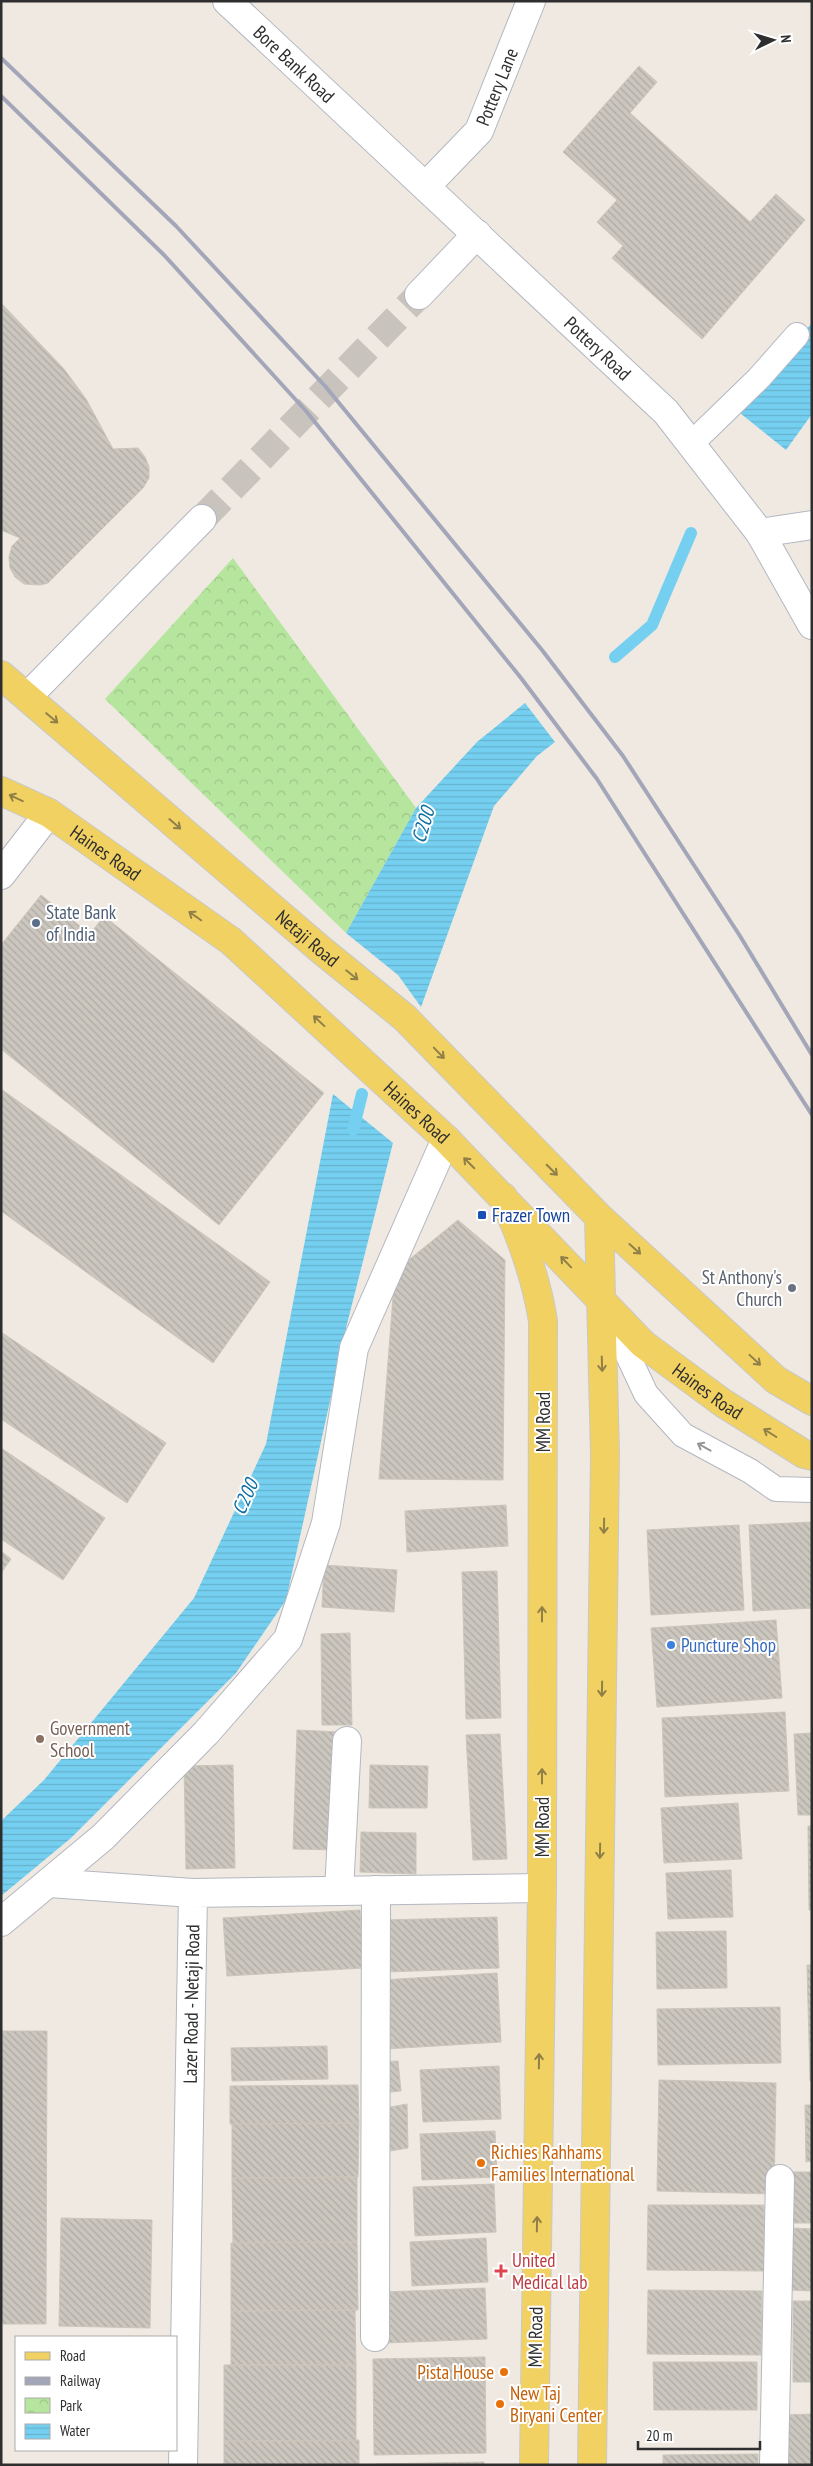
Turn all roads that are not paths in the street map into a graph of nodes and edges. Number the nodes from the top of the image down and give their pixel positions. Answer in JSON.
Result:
{"nodes":[{"id":1,"x":227,"y":1,"type":"edge"},
{"id":2,"x":531,"y":1,"type":"edge"},
{"id":3,"x":341,"y":106,"type":"joint"},
{"id":4,"x":426,"y":186,"type":"junction"},
{"id":5,"x":478,"y":234,"type":"junction"},
{"id":6,"x":419,"y":295,"type":"tunnel mouth"},
{"id":7,"x":797,"y":336,"type":"dead end"},
{"id":8,"x":691,"y":444,"type":"junction"},
{"id":9,"x":202,"y":518,"type":"tunnel mouth"},
{"id":10,"x":812,"y":526,"type":"edge"},
{"id":11,"x":760,"y":533,"type":"junction"},
{"id":12,"x":812,"y":625,"type":"edge"},
{"id":13,"x":1,"y":675,"type":"edge"},
{"id":14,"x":27,"y":698,"type":"junction"},
{"id":15,"x":1,"y":791,"type":"edge"},
{"id":16,"x":49,"y":813,"type":"junction"},
{"id":17,"x":1,"y":875,"type":"edge"},
{"id":18,"x":446,"y":1139,"type":"junction"},
{"id":19,"x":503,"y":1197,"type":"junction"},
{"id":20,"x":599,"y":1217,"type":"junction"},
{"id":21,"x":600,"y":1298,"type":"junction"},
{"id":22,"x":812,"y":1401,"type":"edge"},
{"id":23,"x":812,"y":1456,"type":"edge"},
{"id":24,"x":812,"y":1490,"type":"edge"},
{"id":25,"x":347,"y":1741,"type":"dead end"},
{"id":26,"x":49,"y":1883,"type":"junction"},
{"id":27,"x":542,"y":1888,"type":"junction"},
{"id":28,"x":376,"y":1890,"type":"junction"},
{"id":29,"x":339,"y":1891,"type":"junction"},
{"id":30,"x":193,"y":1893,"type":"junction"},
{"id":31,"x":1,"y":1922,"type":"edge"},
{"id":32,"x":780,"y":2179,"type":"dead end"},
{"id":33,"x":375,"y":2337,"type":"dead end"},
{"id":34,"x":183,"y":2465,"type":"edge"},
{"id":35,"x":534,"y":2465,"type":"edge"},
{"id":36,"x":592,"y":2465,"type":"edge"},
{"id":37,"x":774,"y":2465,"type":"edge"}],
"edges":[{"from":1,"to":3,"type":"street","name":"Bore Bank Road"},
{"from":2,"to":4,"type":"street","name":"Pottery Lane"},
{"from":3,"to":4,"type":"street","name":"Pottery Road"},
{"from":4,"to":5,"type":"street","name":"Pottery Road"},
{"from":5,"to":6,"type":"street"},
{"from":5,"to":8,"type":"street","name":"Pottery Road"},
{"from":7,"to":8,"type":"lane"},
{"from":8,"to":11,"type":"street","name":"Pottery Road"},
{"from":9,"to":14,"type":"street"},
{"from":10,"to":11,"type":"street"},
{"from":11,"to":12,"type":"street","name":"Pottery Road"},
{"from":13,"to":14,"type":"main road","name":"Netaji Road"},
{"from":14,"to":20,"type":"main road","name":"Netaji Road","one_way":true},
{"from":16,"to":15,"type":"main road","name":"Haines Road","one_way":true},
{"from":16,"to":17,"type":"street"},
{"from":18,"to":16,"type":"main road","name":"Haines Road","one_way":true},
{"from":19,"to":18,"type":"main road","name":"Haines Road","one_way":true},
{"from":18,"to":26,"type":"street"},
{"from":21,"to":19,"type":"main road","name":"Haines Road","one_way":true},
{"from":27,"to":19,"type":"main road","name":"MM Road","one_way":true},
{"from":20,"to":21,"type":"main road"},
{"from":20,"to":22,"type":"main road","one_way":true},
{"from":23,"to":21,"type":"main road","name":"Haines Road","one_way":true},
{"from":24,"to":21,"type":"lane","one_way":true},
{"from":21,"to":36,"type":"main road","one_way":true},
{"from":25,"to":29,"type":"street"},
{"from":26,"to":30,"type":"street"},
{"from":26,"to":31,"type":"street"},
{"from":27,"to":28,"type":"street"},
{"from":35,"to":27,"type":"main road","name":"MM Road","one_way":true},
{"from":28,"to":29,"type":"street"},
{"from":28,"to":33,"type":"street"},
{"from":29,"to":30,"type":"street"},
{"from":30,"to":34,"type":"street","name":"Lazer Road - Netaji Road"},
{"from":32,"to":37,"type":"street"}]}
